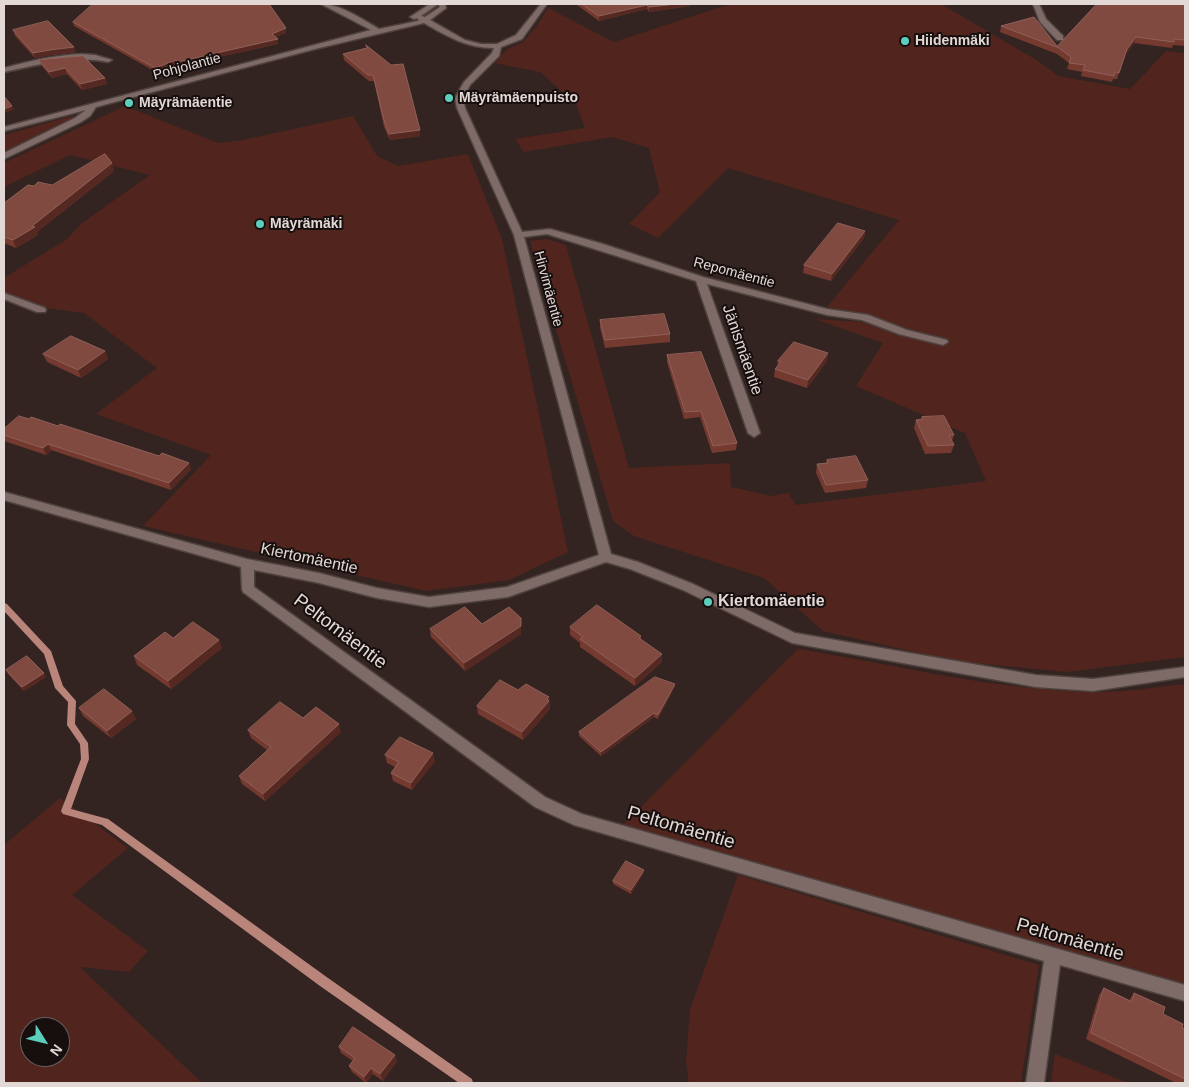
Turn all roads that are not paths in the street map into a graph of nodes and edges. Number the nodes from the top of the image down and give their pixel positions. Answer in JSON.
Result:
{"nodes":[{"id":1,"x":324,"y":4,"type":"edge"},
{"id":2,"x":435,"y":4,"type":"edge"},
{"id":3,"x":442,"y":4,"type":"edge"},
{"id":4,"x":544,"y":4,"type":"edge"},
{"id":5,"x":1036,"y":4,"type":"edge"},
{"id":6,"x":416,"y":16,"type":"junction"},
{"id":7,"x":426,"y":20,"type":"junction"},
{"id":8,"x":377,"y":31,"type":"junction"},
{"id":9,"x":1060,"y":38,"type":"dead end"},
{"id":10,"x":498,"y":46,"type":"junction"},
{"id":11,"x":108,"y":60,"type":"dead end"},
{"id":12,"x":4,"y":70,"type":"edge"},
{"id":13,"x":93,"y":106,"type":"junction"},
{"id":14,"x":4,"y":129,"type":"edge"},
{"id":15,"x":4,"y":156,"type":"edge"},
{"id":16,"x":519,"y":235,"type":"junction"},
{"id":17,"x":700,"y":279,"type":"junction"},
{"id":18,"x":4,"y":296,"type":"edge"},
{"id":19,"x":41,"y":310,"type":"dead end"},
{"id":20,"x":943,"y":342,"type":"dead end"},
{"id":21,"x":754,"y":433,"type":"dead end"},
{"id":22,"x":4,"y":496,"type":"edge"},
{"id":23,"x":606,"y":557,"type":"junction"},
{"id":24,"x":247,"y":564,"type":"junction"},
{"id":25,"x":1185,"y":672,"type":"edge"},
{"id":26,"x":1053,"y":957,"type":"junction"},
{"id":27,"x":1185,"y":993,"type":"edge"},
{"id":28,"x":1035,"y":1083,"type":"edge"}],
"edges":[{"from":1,"to":8,"type":"street"},
{"from":2,"to":6,"type":"street","name":"Pohjolantie"},
{"from":3,"to":7,"type":"street","name":"Pohjolantie"},
{"from":4,"to":10,"type":"street"},
{"from":5,"to":9,"type":"street"},
{"from":6,"to":7,"type":"street"},
{"from":6,"to":8,"type":"street","name":"Pohjolantie"},
{"from":7,"to":8,"type":"street","name":"Pohjolantie"},
{"from":7,"to":10,"type":"street"},
{"from":8,"to":13,"type":"street","name":"Pohjolantie"},
{"from":10,"to":16,"type":"street","name":"Hirvimäentie"},
{"from":11,"to":12,"type":"street"},
{"from":13,"to":14,"type":"street","name":"Pohjolantie"},
{"from":13,"to":15,"type":"street"},
{"from":16,"to":17,"type":"street","name":"Repomäentie"},
{"from":16,"to":23,"type":"street","name":"Hirvimäentie"},
{"from":17,"to":20,"type":"street","name":"Repomäentie"},
{"from":17,"to":21,"type":"street","name":"Jänismäentie"},
{"from":18,"to":19,"type":"street"},
{"from":22,"to":24,"type":"street","name":"Kiertomäentie"},
{"from":23,"to":24,"type":"street","name":"Kiertomäentie"},
{"from":23,"to":25,"type":"street"},
{"from":24,"to":26,"type":"street","name":"Peltomäentie"},
{"from":26,"to":27,"type":"street","name":"Peltomäentie"},
{"from":26,"to":28,"type":"street"}]}
